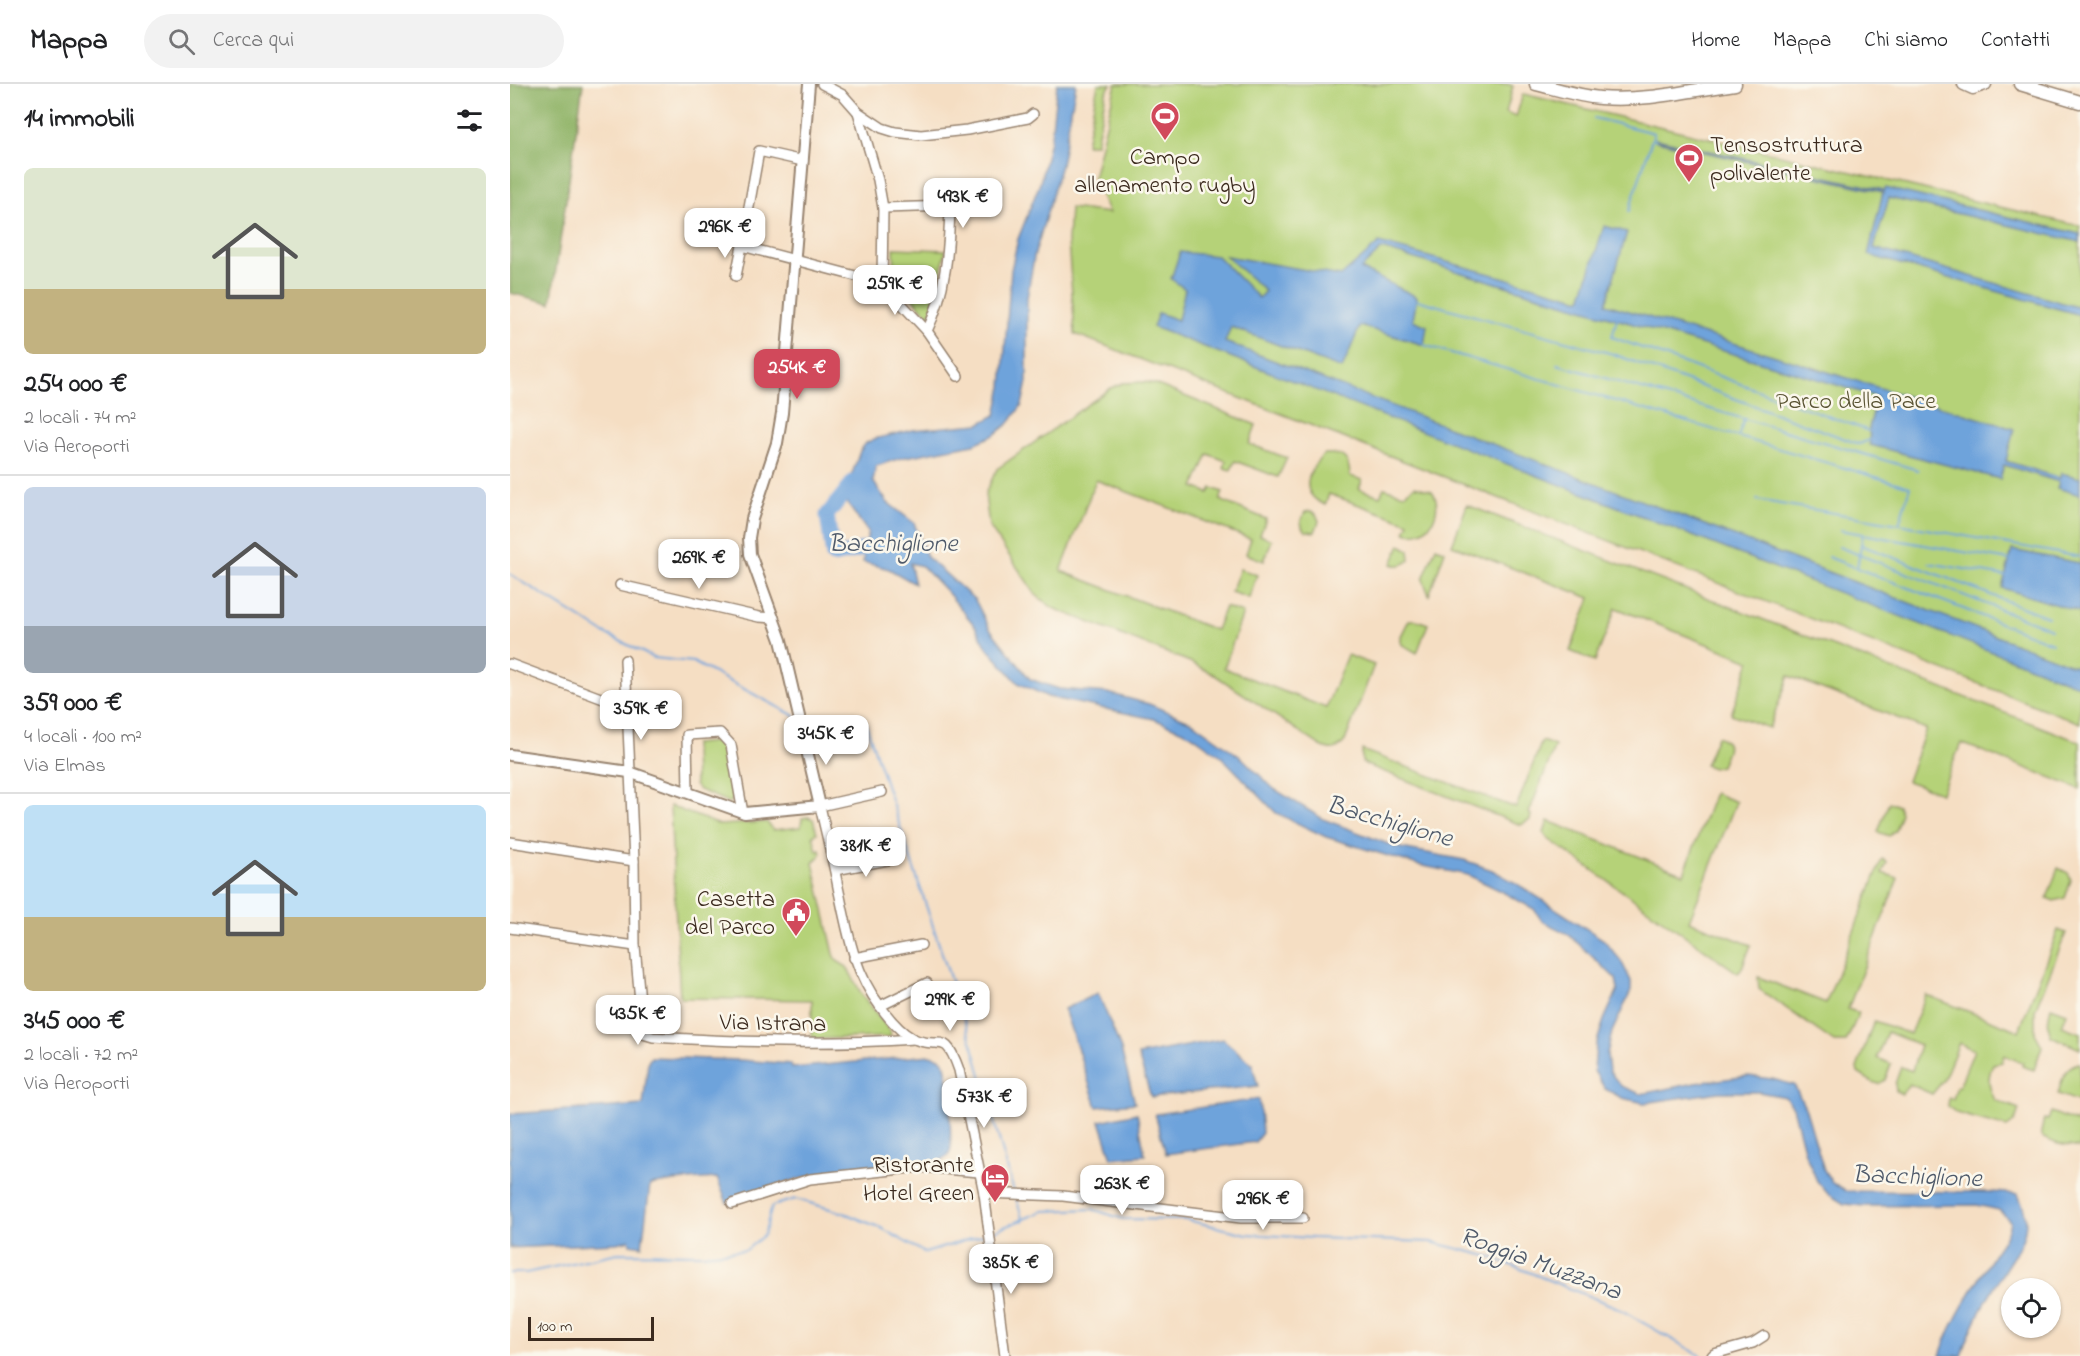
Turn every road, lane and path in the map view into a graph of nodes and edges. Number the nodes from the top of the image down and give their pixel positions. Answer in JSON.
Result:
{"nodes":[{"id":1,"x":809,"y":84,"type":"edge"},
{"id":2,"x":822,"y":84,"type":"edge"},
{"id":3,"x":1536,"y":84,"type":"edge"},
{"id":4,"x":1735,"y":84,"type":"edge"},
{"id":5,"x":1964,"y":84,"type":"edge"},
{"id":6,"x":2020,"y":84,"type":"edge"},
{"id":7,"x":1986,"y":85,"type":"edge"},
{"id":8,"x":2080,"y":102,"type":"edge"},
{"id":9,"x":858,"y":112,"type":"junction"},
{"id":10,"x":1033,"y":114,"type":"dead end"},
{"id":11,"x":803,"y":162,"type":"junction"},
{"id":12,"x":883,"y":208,"type":"junction"},
{"id":13,"x":742,"y":246,"type":"junction"},
{"id":14,"x":795,"y":261,"type":"junction"},
{"id":15,"x":736,"y":276,"type":"dead end"},
{"id":16,"x":882,"y":283,"type":"junction"},
{"id":17,"x":927,"y":331,"type":"junction"},
{"id":18,"x":958,"y":376,"type":"dead end"},
{"id":19,"x":620,"y":585,"type":"dead end"},
{"id":20,"x":774,"y":618,"type":"junction"},
{"id":21,"x":625,"y":660,"type":"dead end"},
{"id":22,"x":510,"y":664,"type":"edge"},
{"id":23,"x":626,"y":711,"type":"junction"},
{"id":24,"x":510,"y":755,"type":"edge"},
{"id":25,"x":629,"y":772,"type":"junction"},
{"id":26,"x":688,"y":792,"type":"junction"},
{"id":27,"x":882,"y":792,"type":"dead end"},
{"id":28,"x":820,"y":806,"type":"junction"},
{"id":29,"x":743,"y":813,"type":"junction"},
{"id":30,"x":510,"y":842,"type":"edge"},
{"id":31,"x":893,"y":859,"type":"dead end"},
{"id":32,"x":634,"y":861,"type":"junction"},
{"id":33,"x":835,"y":870,"type":"junction"},
{"id":34,"x":510,"y":928,"type":"edge"},
{"id":35,"x":921,"y":945,"type":"dead end"},
{"id":36,"x":635,"y":946,"type":"junction"},
{"id":37,"x":854,"y":958,"type":"junction"},
{"id":38,"x":927,"y":984,"type":"dead end"},
{"id":39,"x":880,"y":1006,"type":"junction"},
{"id":40,"x":914,"y":1039,"type":"junction"},
{"id":41,"x":980,"y":1172,"type":"junction"},
{"id":42,"x":984,"y":1193,"type":"junction"},
{"id":43,"x":732,"y":1204,"type":"dead end"},
{"id":44,"x":1303,"y":1218,"type":"dead end"},
{"id":45,"x":1764,"y":1336,"type":"dead end"},
{"id":46,"x":1005,"y":1356,"type":"edge"},
{"id":47,"x":1712,"y":1356,"type":"edge"}],
"edges":[{"from":1,"to":11,"type":"street"},
{"from":2,"to":9,"type":"street"},
{"from":3,"to":4,"type":"main road"},
{"from":5,"to":7,"type":"main road"},
{"from":6,"to":8,"type":"main road"},
{"from":9,"to":10,"type":"street"},
{"from":9,"to":12,"type":"street"},
{"from":11,"to":13,"type":"street"},
{"from":11,"to":14,"type":"street"},
{"from":12,"to":16,"type":"street"},
{"from":12,"to":17,"type":"street"},
{"from":13,"to":14,"type":"street"},
{"from":13,"to":15,"type":"street"},
{"from":14,"to":16,"type":"street"},
{"from":14,"to":20,"type":"street"},
{"from":16,"to":17,"type":"street"},
{"from":17,"to":18,"type":"street"},
{"from":19,"to":20,"type":"street"},
{"from":20,"to":28,"type":"street"},
{"from":21,"to":23,"type":"street","name":"Via Istrana"},
{"from":22,"to":23,"type":"street"},
{"from":23,"to":25,"type":"street","name":"Via Istrana"},
{"from":24,"to":25,"type":"street"},
{"from":25,"to":26,"type":"street"},
{"from":25,"to":32,"type":"street","name":"Via Istrana"},
{"from":26,"to":29,"type":"street"},
{"from":26,"to":29,"type":"street"},
{"from":27,"to":28,"type":"street"},
{"from":28,"to":29,"type":"street"},
{"from":28,"to":33,"type":"street"},
{"from":30,"to":32,"type":"street"},
{"from":31,"to":33,"type":"street"},
{"from":32,"to":36,"type":"street","name":"Via Istrana"},
{"from":33,"to":37,"type":"street"},
{"from":34,"to":36,"type":"street"},
{"from":35,"to":37,"type":"street"},
{"from":36,"to":40,"type":"street","name":"Via Istrana"},
{"from":37,"to":39,"type":"street"},
{"from":38,"to":39,"type":"street"},
{"from":39,"to":40,"type":"street"},
{"from":40,"to":41,"type":"street"},
{"from":41,"to":42,"type":"street"},
{"from":41,"to":43,"type":"street"},
{"from":42,"to":44,"type":"street"},
{"from":42,"to":46,"type":"street"},
{"from":45,"to":47,"type":"street"}]}
